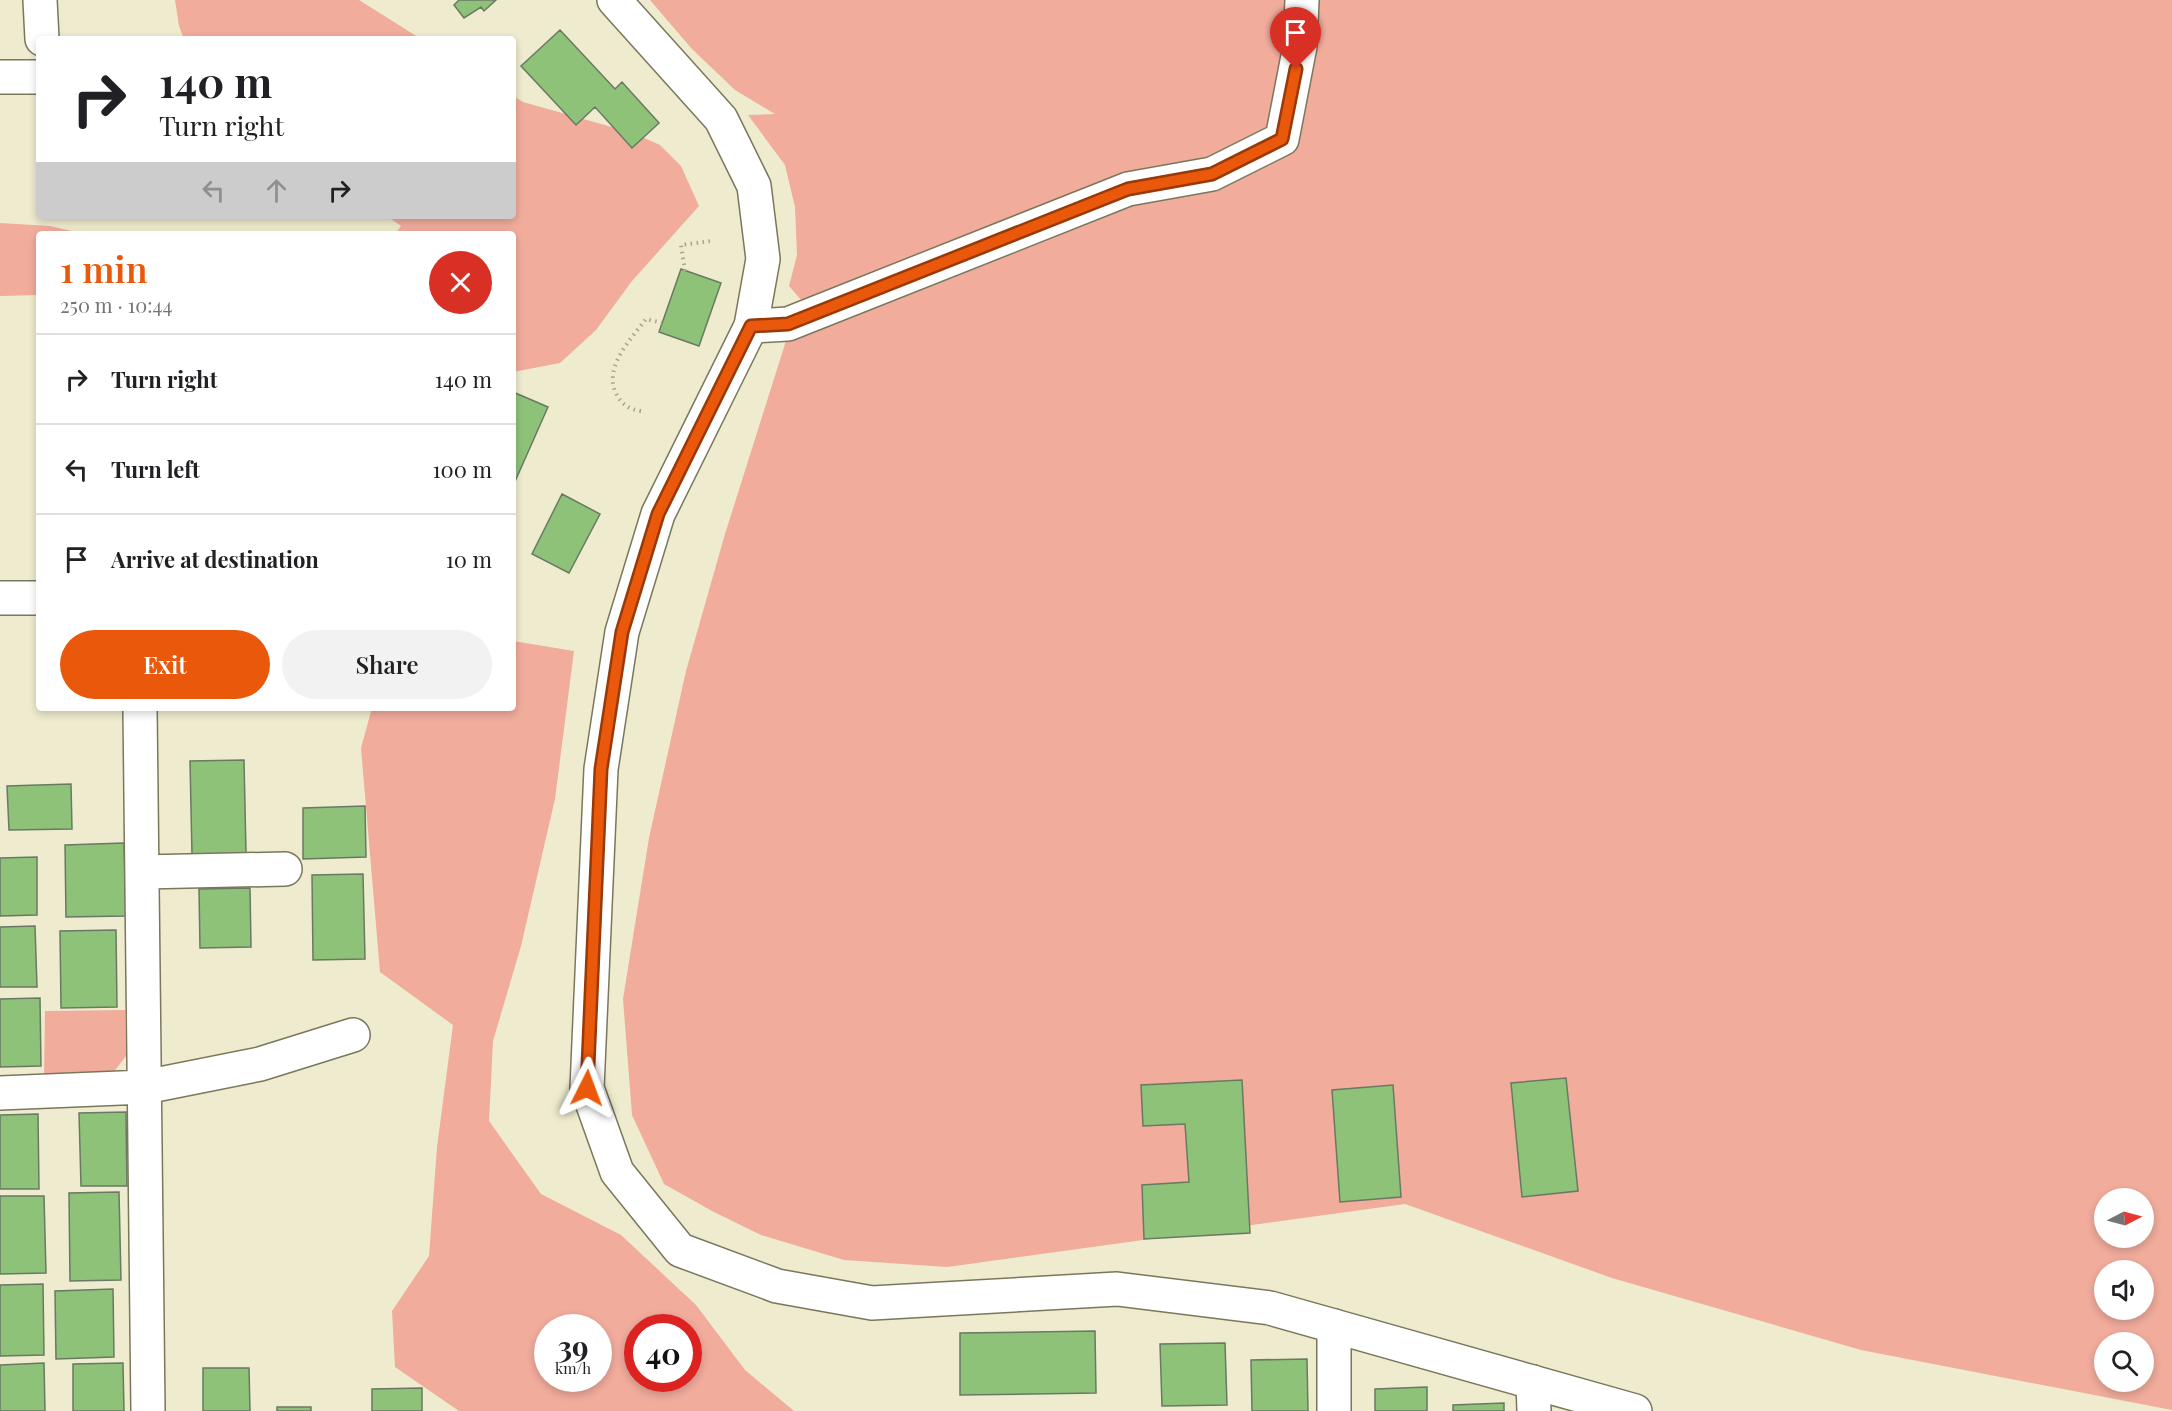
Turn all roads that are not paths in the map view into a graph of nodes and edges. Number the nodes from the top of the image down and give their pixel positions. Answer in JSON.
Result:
{"nodes":[{"id":1,"x":40,"y":0,"type":"edge"},
{"id":2,"x":614,"y":0,"type":"edge"},
{"id":3,"x":1302,"y":0,"type":"edge"},
{"id":4,"x":42,"y":36,"type":"edge"},
{"id":5,"x":0,"y":77,"type":"edge"},
{"id":6,"x":36,"y":77,"type":"edge"},
{"id":7,"x":751,"y":326,"type":"junction"},
{"id":8,"x":0,"y":598,"type":"edge"},
{"id":9,"x":36,"y":598,"type":"edge"},
{"id":10,"x":140,"y":711,"type":"edge"},
{"id":11,"x":285,"y":869,"type":"dead end"},
{"id":12,"x":142,"y":872,"type":"junction"},
{"id":13,"x":353,"y":1035,"type":"dead end"},
{"id":14,"x":144,"y":1087,"type":"junction"},
{"id":15,"x":0,"y":1093,"type":"edge"},
{"id":16,"x":1334,"y":1326,"type":"junction"},
{"id":17,"x":1533,"y":1397,"type":"edge"},
{"id":18,"x":148,"y":1411,"type":"edge"},
{"id":19,"x":1334,"y":1411,"type":"edge"},
{"id":20,"x":1635,"y":1411,"type":"edge"}],
"edges":[{"from":1,"to":4,"type":"street"},
{"from":2,"to":7,"type":"street"},
{"from":3,"to":7,"type":"street"},
{"from":5,"to":6,"type":"street"},
{"from":7,"to":16,"type":"street"},
{"from":8,"to":9,"type":"street"},
{"from":10,"to":12,"type":"street"},
{"from":11,"to":12,"type":"street"},
{"from":12,"to":14,"type":"street"},
{"from":13,"to":14,"type":"street"},
{"from":14,"to":15,"type":"street"},
{"from":14,"to":18,"type":"street"},
{"from":16,"to":17,"type":"street"},
{"from":16,"to":19,"type":"street"},
{"from":17,"to":20,"type":"street"}]}
